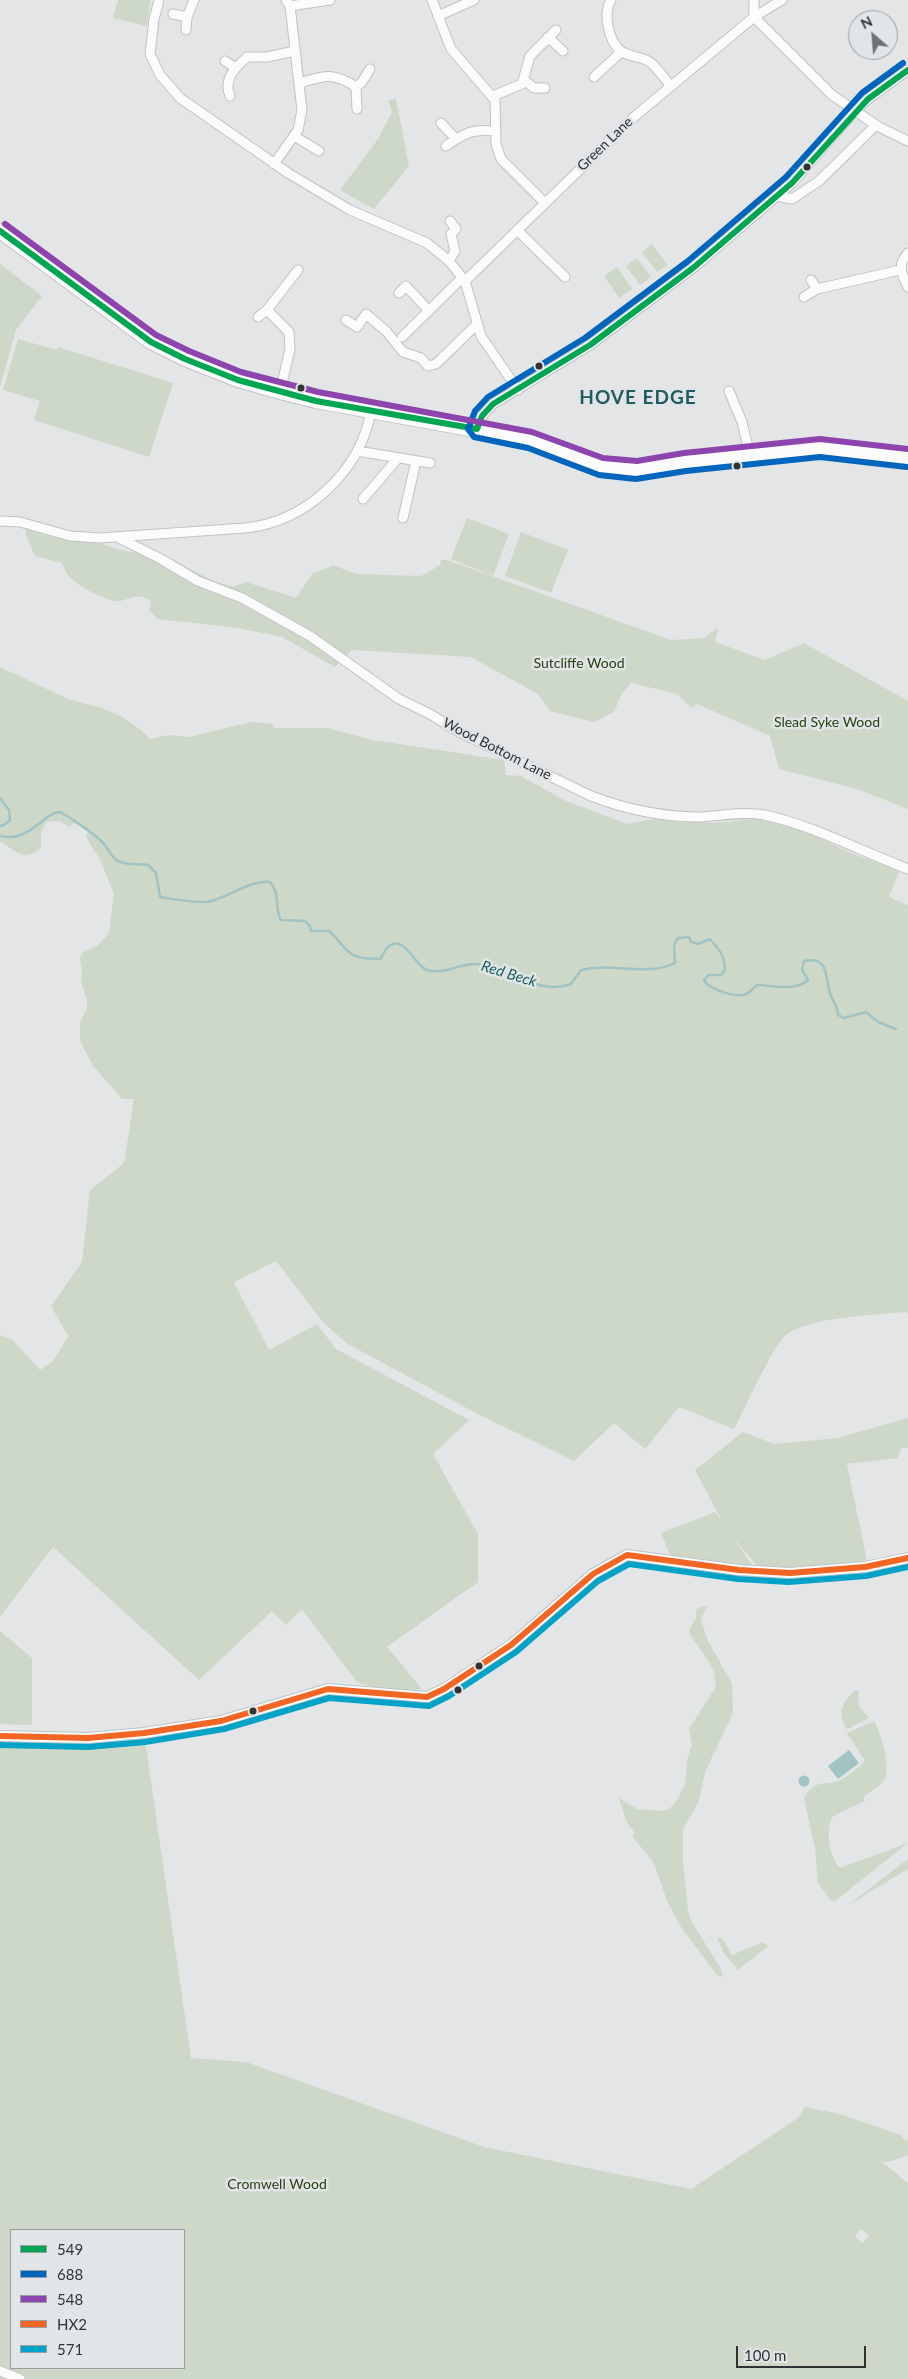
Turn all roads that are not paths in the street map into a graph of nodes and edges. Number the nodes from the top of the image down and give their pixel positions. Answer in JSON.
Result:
{"nodes":[{"id":1,"x":159,"y":0,"type":"edge"},
{"id":2,"x":194,"y":0,"type":"edge"},
{"id":3,"x":330,"y":0,"type":"edge"},
{"id":4,"x":432,"y":0,"type":"edge"},
{"id":5,"x":474,"y":0,"type":"edge"},
{"id":6,"x":611,"y":0,"type":"edge"},
{"id":7,"x":754,"y":0,"type":"edge"},
{"id":8,"x":782,"y":0,"type":"edge"},
{"id":9,"x":288,"y":3,"type":"edge"},
{"id":10,"x":173,"y":14,"type":"dead end"},
{"id":11,"x":438,"y":16,"type":"junction"},
{"id":12,"x":754,"y":16,"type":"junction"},
{"id":13,"x":187,"y":17,"type":"junction"},
{"id":14,"x":186,"y":30,"type":"dead end"},
{"id":15,"x":556,"y":30,"type":"dead end"},
{"id":16,"x":548,"y":37,"type":"junction"},
{"id":17,"x":295,"y":51,"type":"junction"},
{"id":18,"x":563,"y":51,"type":"dead end"},
{"id":19,"x":621,"y":52,"type":"junction"},
{"id":20,"x":225,"y":61,"type":"dead end"},
{"id":21,"x":236,"y":68,"type":"junction"},
{"id":22,"x":370,"y":70,"type":"dead end"},
{"id":23,"x":908,"y":70,"type":"edge"},
{"id":24,"x":594,"y":77,"type":"dead end"},
{"id":25,"x":524,"y":80,"type":"junction"},
{"id":26,"x":298,"y":83,"type":"junction"},
{"id":27,"x":671,"y":86,"type":"junction"},
{"id":28,"x":356,"y":87,"type":"junction"},
{"id":29,"x":546,"y":88,"type":"dead end"},
{"id":30,"x":230,"y":96,"type":"dead end"},
{"id":31,"x":493,"y":96,"type":"junction"},
{"id":32,"x":357,"y":109,"type":"dead end"},
{"id":33,"x":855,"y":111,"type":"junction"},
{"id":34,"x":442,"y":123,"type":"dead end"},
{"id":35,"x":876,"y":125,"type":"junction"},
{"id":36,"x":496,"y":131,"type":"junction"},
{"id":37,"x":294,"y":136,"type":"junction"},
{"id":38,"x":456,"y":139,"type":"junction"},
{"id":39,"x":908,"y":140,"type":"edge"},
{"id":40,"x":446,"y":146,"type":"dead end"},
{"id":41,"x":319,"y":151,"type":"dead end"},
{"id":42,"x":274,"y":164,"type":"junction"},
{"id":43,"x":777,"y":196,"type":"junction"},
{"id":44,"x":545,"y":203,"type":"junction"},
{"id":45,"x":450,"y":221,"type":"dead end"},
{"id":46,"x":517,"y":230,"type":"junction"},
{"id":47,"x":0,"y":231,"type":"edge"},
{"id":48,"x":908,"y":253,"type":"edge"},
{"id":49,"x":449,"y":261,"type":"junction"},
{"id":50,"x":298,"y":270,"type":"dead end"},
{"id":51,"x":900,"y":270,"type":"junction"},
{"id":52,"x":565,"y":276,"type":"dead end"},
{"id":53,"x":464,"y":280,"type":"junction"},
{"id":54,"x":811,"y":280,"type":"dead end"},
{"id":55,"x":908,"y":287,"type":"edge"},
{"id":56,"x":817,"y":289,"type":"junction"},
{"id":57,"x":399,"y":293,"type":"dead end"},
{"id":58,"x":804,"y":297,"type":"dead end"},
{"id":59,"x":268,"y":310,"type":"junction"},
{"id":60,"x":429,"y":310,"type":"junction"},
{"id":61,"x":258,"y":317,"type":"dead end"},
{"id":62,"x":346,"y":320,"type":"dead end"},
{"id":63,"x":476,"y":325,"type":"junction"},
{"id":64,"x":402,"y":337,"type":"dead end"},
{"id":65,"x":518,"y":390,"type":"junction"},
{"id":66,"x":280,"y":392,"type":"junction"},
{"id":67,"x":729,"y":392,"type":"dead end"},
{"id":68,"x":371,"y":411,"type":"junction"},
{"id":69,"x":477,"y":429,"type":"junction"},
{"id":70,"x":357,"y":452,"type":"junction"},
{"id":71,"x":750,"y":455,"type":"junction"},
{"id":72,"x":398,"y":458,"type":"junction"},
{"id":73,"x":908,"y":458,"type":"edge"},
{"id":74,"x":416,"y":461,"type":"junction"},
{"id":75,"x":430,"y":463,"type":"dead end"},
{"id":76,"x":362,"y":500,"type":"dead end"},
{"id":77,"x":403,"y":518,"type":"dead end"},
{"id":78,"x":0,"y":521,"type":"edge"},
{"id":79,"x":119,"y":538,"type":"junction"},
{"id":80,"x":908,"y":869,"type":"edge"},
{"id":81,"x":908,"y":1558,"type":"edge"},
{"id":82,"x":0,"y":1736,"type":"edge"},
{"id":83,"x":0,"y":2371,"type":"edge"},
{"id":84,"x":20,"y":2379,"type":"edge"}],
"edges":[{"from":1,"to":42,"type":"street"},
{"from":2,"to":13,"type":"street"},
{"from":3,"to":9,"type":"street"},
{"from":4,"to":11,"type":"street"},
{"from":5,"to":11,"type":"street"},
{"from":6,"to":19,"type":"street"},
{"from":7,"to":12,"type":"street"},
{"from":8,"to":12,"type":"street","name":"Green Lane"},
{"from":9,"to":17,"type":"street"},
{"from":10,"to":13,"type":"street"},
{"from":11,"to":31,"type":"street"},
{"from":12,"to":27,"type":"street","name":"Green Lane"},
{"from":12,"to":33,"type":"street"},
{"from":13,"to":14,"type":"street"},
{"from":15,"to":16,"type":"street"},
{"from":16,"to":18,"type":"street"},
{"from":16,"to":25,"type":"street"},
{"from":17,"to":21,"type":"street"},
{"from":17,"to":26,"type":"street"},
{"from":19,"to":24,"type":"street"},
{"from":19,"to":27,"type":"street"},
{"from":20,"to":21,"type":"street"},
{"from":21,"to":30,"type":"street"},
{"from":22,"to":28,"type":"street"},
{"from":23,"to":33,"type":"street"},
{"from":25,"to":29,"type":"street"},
{"from":25,"to":31,"type":"street"},
{"from":26,"to":28,"type":"street"},
{"from":26,"to":37,"type":"street"},
{"from":27,"to":44,"type":"street","name":"Green Lane"},
{"from":28,"to":32,"type":"street"},
{"from":31,"to":36,"type":"street"},
{"from":33,"to":35,"type":"street"},
{"from":33,"to":43,"type":"street"},
{"from":34,"to":38,"type":"street"},
{"from":35,"to":39,"type":"street"},
{"from":35,"to":43,"type":"street"},
{"from":36,"to":38,"type":"street"},
{"from":36,"to":44,"type":"street"},
{"from":37,"to":41,"type":"street"},
{"from":37,"to":42,"type":"street"},
{"from":38,"to":40,"type":"street"},
{"from":42,"to":49,"type":"street"},
{"from":43,"to":65,"type":"street"},
{"from":44,"to":46,"type":"street","name":"Green Lane"},
{"from":45,"to":49,"type":"street"},
{"from":46,"to":52,"type":"street"},
{"from":46,"to":53,"type":"street","name":"Green Lane"},
{"from":47,"to":66,"type":"main road"},
{"from":48,"to":51,"type":"street"},
{"from":49,"to":53,"type":"street"},
{"from":50,"to":59,"type":"street"},
{"from":51,"to":55,"type":"street"},
{"from":51,"to":56,"type":"street"},
{"from":53,"to":60,"type":"street","name":"Green Lane"},
{"from":53,"to":63,"type":"street"},
{"from":54,"to":56,"type":"street"},
{"from":56,"to":58,"type":"street"},
{"from":57,"to":60,"type":"street"},
{"from":59,"to":61,"type":"street"},
{"from":59,"to":66,"type":"street"},
{"from":60,"to":64,"type":"street","name":"Green Lane"},
{"from":62,"to":63,"type":"street"},
{"from":63,"to":65,"type":"street"},
{"from":65,"to":69,"type":"street"},
{"from":66,"to":68,"type":"main road"},
{"from":67,"to":71,"type":"street"},
{"from":68,"to":69,"type":"main road"},
{"from":68,"to":70,"type":"street"},
{"from":69,"to":71,"type":"main road"},
{"from":70,"to":72,"type":"street"},
{"from":70,"to":79,"type":"street"},
{"from":71,"to":73,"type":"main road"},
{"from":72,"to":74,"type":"street"},
{"from":72,"to":76,"type":"street"},
{"from":74,"to":75,"type":"street"},
{"from":74,"to":77,"type":"street"},
{"from":78,"to":79,"type":"street"},
{"from":79,"to":80,"type":"street","name":"Wood Bottom Lane"},
{"from":81,"to":82,"type":"street"},
{"from":83,"to":84,"type":"street"}]}
